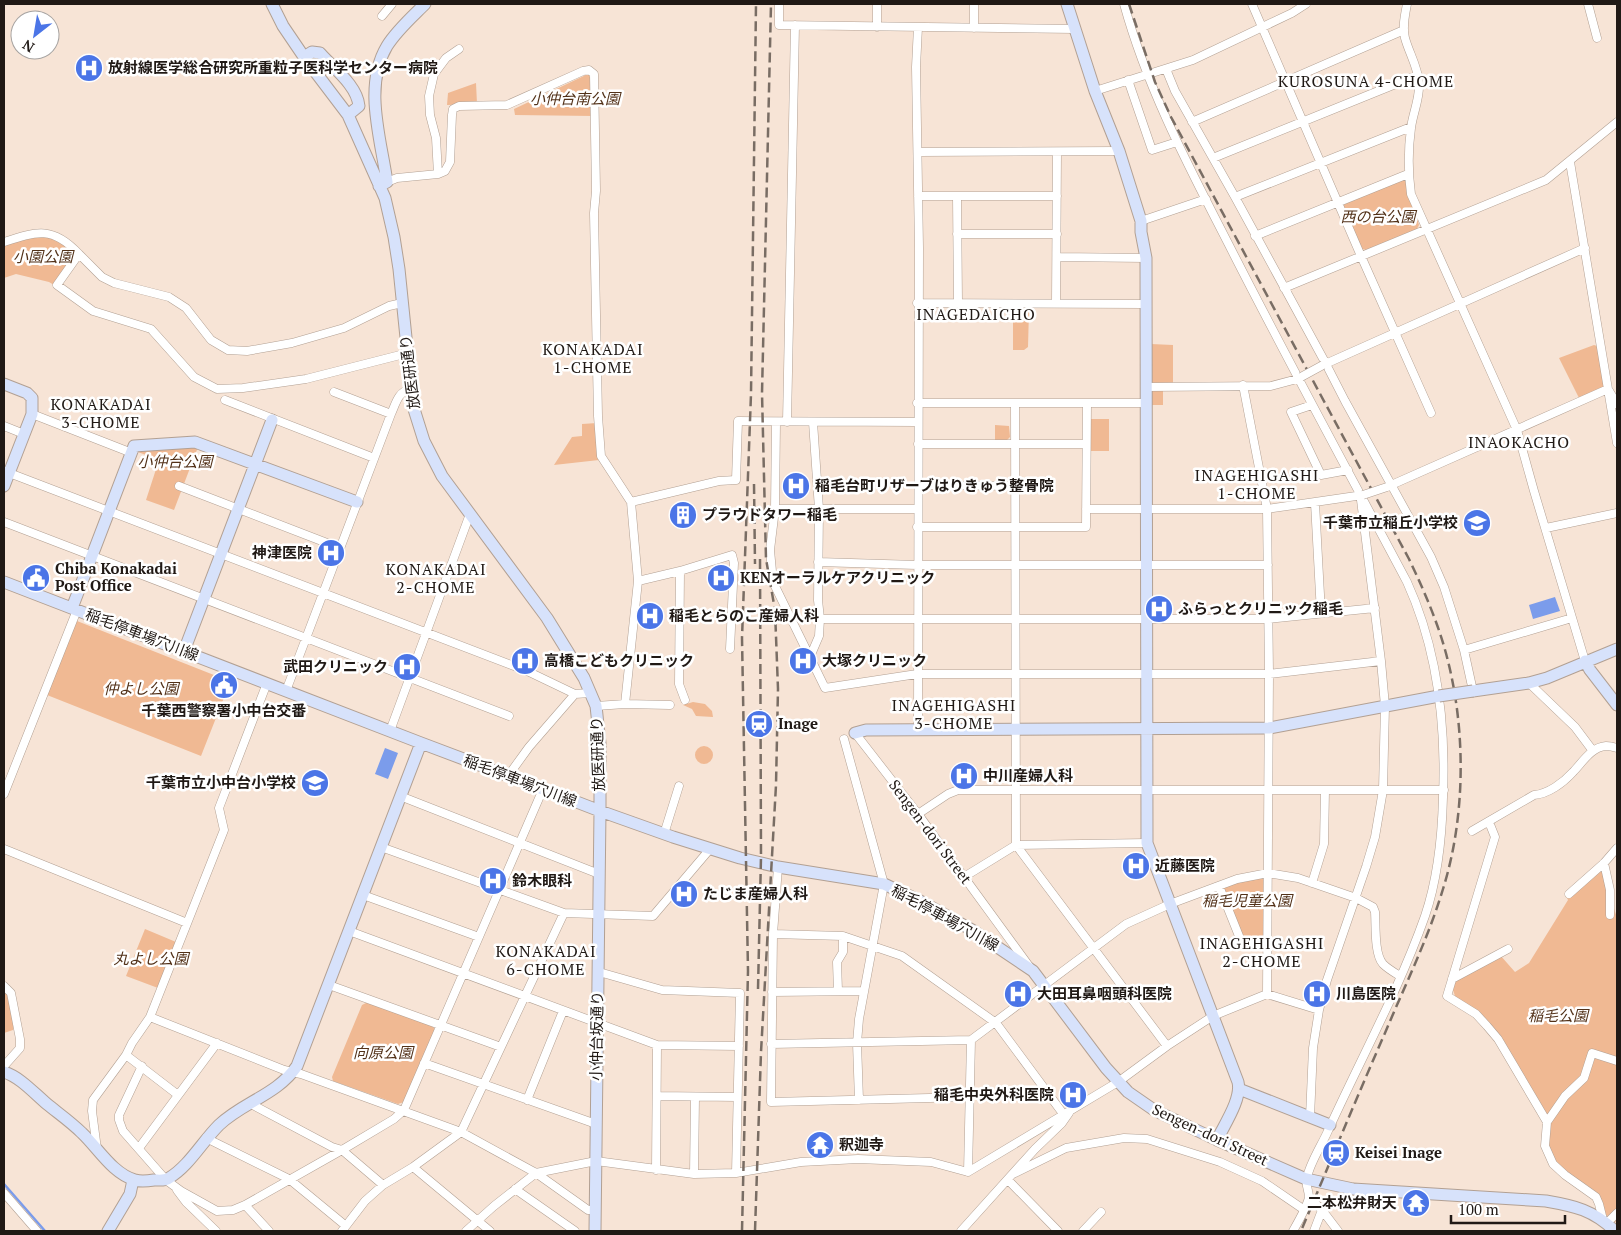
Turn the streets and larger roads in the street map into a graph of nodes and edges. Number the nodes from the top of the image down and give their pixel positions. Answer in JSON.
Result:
{"nodes":[{"id":1,"x":272,"y":4,"type":"edge"},
{"id":2,"x":392,"y":4,"type":"edge"},
{"id":3,"x":426,"y":4,"type":"edge"},
{"id":4,"x":779,"y":4,"type":"edge"},
{"id":5,"x":877,"y":4,"type":"edge"},
{"id":6,"x":974,"y":4,"type":"edge"},
{"id":7,"x":1067,"y":4,"type":"edge"},
{"id":8,"x":1124,"y":4,"type":"edge"},
{"id":9,"x":1252,"y":4,"type":"edge"},
{"id":10,"x":1306,"y":4,"type":"edge"},
{"id":11,"x":1407,"y":4,"type":"edge"},
{"id":12,"x":1588,"y":4,"type":"edge"},
{"id":13,"x":382,"y":16,"type":"dead end"},
{"id":14,"x":795,"y":25,"type":"junction"},
{"id":15,"x":1262,"y":26,"type":"junction"},
{"id":16,"x":877,"y":27,"type":"junction"},
{"id":17,"x":918,"y":27,"type":"junction"},
{"id":18,"x":974,"y":28,"type":"junction"},
{"id":19,"x":1075,"y":29,"type":"junction"},
{"id":20,"x":1404,"y":30,"type":"junction"},
{"id":21,"x":1597,"y":38,"type":"dead end"},
{"id":22,"x":459,"y":49,"type":"dead end"},
{"id":23,"x":304,"y":57,"type":"junction"},
{"id":24,"x":1166,"y":69,"type":"junction"},
{"id":25,"x":1147,"y":74,"type":"junction"},
{"id":26,"x":1418,"y":75,"type":"junction"},
{"id":27,"x":1128,"y":80,"type":"junction"},
{"id":28,"x":1286,"y":80,"type":"junction"},
{"id":29,"x":1095,"y":91,"type":"junction"},
{"id":30,"x":348,"y":115,"type":"junction"},
{"id":31,"x":1303,"y":121,"type":"junction"},
{"id":32,"x":1192,"y":122,"type":"junction"},
{"id":33,"x":1617,"y":122,"type":"edge"},
{"id":34,"x":1411,"y":127,"type":"junction"},
{"id":35,"x":1177,"y":142,"type":"junction"},
{"id":36,"x":1119,"y":151,"type":"junction"},
{"id":37,"x":918,"y":152,"type":"junction"},
{"id":38,"x":1057,"y":152,"type":"junction"},
{"id":39,"x":1213,"y":158,"type":"junction"},
{"id":40,"x":1321,"y":162,"type":"junction"},
{"id":41,"x":1570,"y":162,"type":"junction"},
{"id":42,"x":438,"y":174,"type":"junction"},
{"id":43,"x":1408,"y":174,"type":"junction"},
{"id":44,"x":383,"y":184,"type":"junction"},
{"id":45,"x":918,"y":196,"type":"junction"},
{"id":46,"x":958,"y":196,"type":"junction"},
{"id":47,"x":1057,"y":196,"type":"junction"},
{"id":48,"x":1235,"y":197,"type":"junction"},
{"id":49,"x":1206,"y":199,"type":"junction"},
{"id":50,"x":1337,"y":202,"type":"junction"},
{"id":51,"x":1141,"y":221,"type":"junction"},
{"id":52,"x":1426,"y":229,"type":"junction"},
{"id":53,"x":957,"y":234,"type":"junction"},
{"id":54,"x":1056,"y":234,"type":"junction"},
{"id":55,"x":1256,"y":236,"type":"junction"},
{"id":56,"x":4,"y":242,"type":"edge"},
{"id":57,"x":1585,"y":248,"type":"junction"},
{"id":58,"x":79,"y":254,"type":"junction"},
{"id":59,"x":1361,"y":256,"type":"junction"},
{"id":60,"x":1057,"y":257,"type":"junction"},
{"id":61,"x":1146,"y":258,"type":"junction"},
{"id":62,"x":1284,"y":288,"type":"junction"},
{"id":63,"x":917,"y":303,"type":"junction"},
{"id":64,"x":958,"y":303,"type":"junction"},
{"id":65,"x":1461,"y":303,"type":"junction"},
{"id":66,"x":402,"y":304,"type":"junction"},
{"id":67,"x":1056,"y":304,"type":"junction"},
{"id":68,"x":1146,"y":304,"type":"junction"},
{"id":69,"x":1395,"y":332,"type":"junction"},
{"id":70,"x":408,"y":353,"type":"junction"},
{"id":71,"x":1325,"y":365,"type":"junction"},
{"id":72,"x":1299,"y":378,"type":"junction"},
{"id":73,"x":4,"y":384,"type":"edge"},
{"id":74,"x":1243,"y":385,"type":"junction"},
{"id":75,"x":1146,"y":387,"type":"junction"},
{"id":76,"x":410,"y":389,"type":"junction"},
{"id":77,"x":1608,"y":389,"type":"junction"},
{"id":78,"x":334,"y":392,"type":"dead end"},
{"id":79,"x":225,"y":400,"type":"dead end"},
{"id":80,"x":917,"y":403,"type":"junction"},
{"id":81,"x":1015,"y":403,"type":"junction"},
{"id":82,"x":1087,"y":403,"type":"junction"},
{"id":83,"x":1146,"y":403,"type":"junction"},
{"id":84,"x":1617,"y":404,"type":"edge"},
{"id":85,"x":1312,"y":405,"type":"junction"},
{"id":86,"x":1431,"y":413,"type":"dead end"},
{"id":87,"x":32,"y":414,"type":"junction"},
{"id":88,"x":391,"y":414,"type":"junction"},
{"id":89,"x":272,"y":420,"type":"junction"},
{"id":90,"x":776,"y":422,"type":"junction"},
{"id":91,"x":787,"y":422,"type":"junction"},
{"id":92,"x":813,"y":422,"type":"junction"},
{"id":93,"x":918,"y":422,"type":"junction"},
{"id":94,"x":4,"y":426,"type":"edge"},
{"id":95,"x":1518,"y":430,"type":"junction"},
{"id":96,"x":24,"y":434,"type":"junction"},
{"id":97,"x":1617,"y":443,"type":"edge"},
{"id":98,"x":918,"y":444,"type":"junction"},
{"id":99,"x":1015,"y":444,"type":"junction"},
{"id":100,"x":1086,"y":444,"type":"junction"},
{"id":101,"x":132,"y":452,"type":"junction"},
{"id":102,"x":374,"y":458,"type":"junction"},
{"id":103,"x":255,"y":464,"type":"junction"},
{"id":104,"x":1348,"y":470,"type":"junction"},
{"id":105,"x":6,"y":472,"type":"edge"},
{"id":106,"x":918,"y":485,"type":"junction"},
{"id":107,"x":4,"y":486,"type":"edge"},
{"id":108,"x":179,"y":486,"type":"dead end"},
{"id":109,"x":1015,"y":486,"type":"junction"},
{"id":110,"x":1390,"y":486,"type":"junction"},
{"id":111,"x":1362,"y":495,"type":"junction"},
{"id":112,"x":357,"y":502,"type":"junction"},
{"id":113,"x":631,"y":502,"type":"junction"},
{"id":114,"x":1315,"y":503,"type":"junction"},
{"id":115,"x":238,"y":509,"type":"junction"},
{"id":116,"x":775,"y":509,"type":"junction"},
{"id":117,"x":820,"y":509,"type":"junction"},
{"id":118,"x":917,"y":509,"type":"junction"},
{"id":119,"x":1086,"y":509,"type":"junction"},
{"id":120,"x":1147,"y":509,"type":"junction"},
{"id":121,"x":1267,"y":509,"type":"junction"},
{"id":122,"x":108,"y":511,"type":"junction"},
{"id":123,"x":1617,"y":512,"type":"edge"},
{"id":124,"x":470,"y":514,"type":"junction"},
{"id":125,"x":4,"y":522,"type":"edge"},
{"id":126,"x":917,"y":527,"type":"junction"},
{"id":127,"x":1015,"y":527,"type":"junction"},
{"id":128,"x":1546,"y":528,"type":"junction"},
{"id":129,"x":340,"y":548,"type":"junction"},
{"id":130,"x":221,"y":554,"type":"junction"},
{"id":131,"x":91,"y":556,"type":"junction"},
{"id":132,"x":818,"y":562,"type":"junction"},
{"id":133,"x":1016,"y":564,"type":"junction"},
{"id":134,"x":1147,"y":564,"type":"junction"},
{"id":135,"x":917,"y":565,"type":"junction"},
{"id":136,"x":1268,"y":565,"type":"junction"},
{"id":137,"x":680,"y":571,"type":"junction"},
{"id":138,"x":638,"y":581,"type":"junction"},
{"id":139,"x":4,"y":582,"type":"edge"},
{"id":140,"x":323,"y":593,"type":"junction"},
{"id":141,"x":204,"y":599,"type":"junction"},
{"id":142,"x":1375,"y":608,"type":"junction"},
{"id":143,"x":74,"y":609,"type":"junction"},
{"id":144,"x":1321,"y":613,"type":"junction"},
{"id":145,"x":1572,"y":618,"type":"junction"},
{"id":146,"x":820,"y":619,"type":"junction"},
{"id":147,"x":918,"y":619,"type":"junction"},
{"id":148,"x":1015,"y":619,"type":"junction"},
{"id":149,"x":1147,"y":619,"type":"junction"},
{"id":150,"x":1268,"y":619,"type":"junction"},
{"id":151,"x":427,"y":633,"type":"junction"},
{"id":152,"x":306,"y":638,"type":"junction"},
{"id":153,"x":1617,"y":648,"type":"edge"},
{"id":154,"x":730,"y":649,"type":"dead end"},
{"id":155,"x":1464,"y":650,"type":"junction"},
{"id":156,"x":184,"y":651,"type":"junction"},
{"id":157,"x":810,"y":657,"type":"junction"},
{"id":158,"x":1381,"y":661,"type":"junction"},
{"id":159,"x":1586,"y":661,"type":"junction"},
{"id":160,"x":917,"y":674,"type":"junction"},
{"id":161,"x":1015,"y":674,"type":"junction"},
{"id":162,"x":1147,"y":674,"type":"junction"},
{"id":163,"x":1269,"y":674,"type":"junction"},
{"id":164,"x":411,"y":678,"type":"junction"},
{"id":165,"x":1529,"y":682,"type":"junction"},
{"id":166,"x":266,"y":683,"type":"junction"},
{"id":167,"x":286,"y":691,"type":"junction"},
{"id":168,"x":1473,"y":691,"type":"junction"},
{"id":169,"x":590,"y":693,"type":"junction"},
{"id":170,"x":575,"y":694,"type":"junction"},
{"id":171,"x":1439,"y":696,"type":"junction"},
{"id":172,"x":685,"y":700,"type":"dead end"},
{"id":173,"x":625,"y":704,"type":"junction"},
{"id":174,"x":670,"y":705,"type":"dead end"},
{"id":175,"x":1617,"y":705,"type":"edge"},
{"id":176,"x":596,"y":706,"type":"junction"},
{"id":177,"x":1385,"y":706,"type":"junction"},
{"id":178,"x":509,"y":716,"type":"dead end"},
{"id":179,"x":1269,"y":728,"type":"junction"},
{"id":180,"x":1016,"y":729,"type":"junction"},
{"id":181,"x":918,"y":730,"type":"junction"},
{"id":182,"x":1146,"y":730,"type":"junction"},
{"id":183,"x":390,"y":731,"type":"junction"},
{"id":184,"x":855,"y":733,"type":"joint"},
{"id":185,"x":844,"y":739,"type":"dead end"},
{"id":186,"x":420,"y":743,"type":"junction"},
{"id":187,"x":1617,"y":748,"type":"edge"},
{"id":188,"x":1593,"y":750,"type":"junction"},
{"id":189,"x":508,"y":776,"type":"junction"},
{"id":190,"x":679,"y":786,"type":"dead end"},
{"id":191,"x":543,"y":789,"type":"junction"},
{"id":192,"x":1147,"y":789,"type":"junction"},
{"id":193,"x":1015,"y":790,"type":"junction"},
{"id":194,"x":1268,"y":790,"type":"junction"},
{"id":195,"x":1325,"y":790,"type":"junction"},
{"id":196,"x":1383,"y":790,"type":"junction"},
{"id":197,"x":1444,"y":790,"type":"junction"},
{"id":198,"x":4,"y":794,"type":"edge"},
{"id":199,"x":400,"y":796,"type":"junction"},
{"id":200,"x":600,"y":811,"type":"junction"},
{"id":201,"x":918,"y":814,"type":"junction"},
{"id":202,"x":1490,"y":822,"type":"junction"},
{"id":203,"x":1472,"y":832,"type":"dead end"},
{"id":204,"x":664,"y":834,"type":"junction"},
{"id":205,"x":520,"y":844,"type":"junction"},
{"id":206,"x":1147,"y":844,"type":"junction"},
{"id":207,"x":1016,"y":845,"type":"junction"},
{"id":208,"x":381,"y":847,"type":"junction"},
{"id":209,"x":1617,"y":848,"type":"edge"},
{"id":210,"x":4,"y":849,"type":"edge"},
{"id":211,"x":710,"y":849,"type":"junction"},
{"id":212,"x":1604,"y":863,"type":"junction"},
{"id":213,"x":778,"y":866,"type":"junction"},
{"id":214,"x":599,"y":874,"type":"junction"},
{"id":215,"x":1268,"y":874,"type":"junction"},
{"id":216,"x":964,"y":878,"type":"junction"},
{"id":217,"x":1312,"y":883,"type":"junction"},
{"id":218,"x":884,"y":884,"type":"junction"},
{"id":219,"x":1219,"y":886,"type":"junction"},
{"id":220,"x":499,"y":890,"type":"junction"},
{"id":221,"x":1569,"y":894,"type":"dead end"},
{"id":222,"x":363,"y":895,"type":"junction"},
{"id":223,"x":1356,"y":898,"type":"junction"},
{"id":224,"x":1170,"y":904,"type":"junction"},
{"id":225,"x":564,"y":913,"type":"junction"},
{"id":226,"x":598,"y":913,"type":"junction"},
{"id":227,"x":1610,"y":915,"type":"dead end"},
{"id":228,"x":187,"y":923,"type":"junction"},
{"id":229,"x":349,"y":931,"type":"junction"},
{"id":230,"x":773,"y":934,"type":"junction"},
{"id":231,"x":842,"y":936,"type":"junction"},
{"id":232,"x":479,"y":937,"type":"junction"},
{"id":233,"x":1268,"y":942,"type":"junction"},
{"id":234,"x":872,"y":945,"type":"junction"},
{"id":235,"x":1094,"y":948,"type":"junction"},
{"id":236,"x":1508,"y":949,"type":"dead end"},
{"id":237,"x":599,"y":972,"type":"junction"},
{"id":238,"x":1033,"y":972,"type":"junction"},
{"id":239,"x":463,"y":973,"type":"junction"},
{"id":240,"x":1400,"y":976,"type":"junction"},
{"id":241,"x":1452,"y":979,"type":"junction"},
{"id":242,"x":329,"y":984,"type":"junction"},
{"id":243,"x":4,"y":986,"type":"edge"},
{"id":244,"x":1044,"y":986,"type":"junction"},
{"id":245,"x":838,"y":991,"type":"junction"},
{"id":246,"x":864,"y":991,"type":"junction"},
{"id":247,"x":772,"y":992,"type":"junction"},
{"id":248,"x":1267,"y":994,"type":"junction"},
{"id":249,"x":525,"y":996,"type":"junction"},
{"id":250,"x":563,"y":1010,"type":"junction"},
{"id":251,"x":1320,"y":1010,"type":"junction"},
{"id":252,"x":1213,"y":1016,"type":"junction"},
{"id":253,"x":150,"y":1017,"type":"junction"},
{"id":254,"x":598,"y":1023,"type":"junction"},
{"id":255,"x":996,"y":1023,"type":"junction"},
{"id":256,"x":441,"y":1025,"type":"junction"},
{"id":257,"x":971,"y":1040,"type":"junction"},
{"id":258,"x":217,"y":1043,"type":"junction"},
{"id":259,"x":857,"y":1043,"type":"junction"},
{"id":260,"x":771,"y":1044,"type":"junction"},
{"id":261,"x":657,"y":1045,"type":"junction"},
{"id":262,"x":739,"y":1046,"type":"junction"},
{"id":263,"x":1167,"y":1046,"type":"junction"},
{"id":264,"x":501,"y":1047,"type":"junction"},
{"id":265,"x":126,"y":1055,"type":"junction"},
{"id":266,"x":1617,"y":1060,"type":"edge"},
{"id":267,"x":424,"y":1063,"type":"junction"},
{"id":268,"x":4,"y":1066,"type":"edge"},
{"id":269,"x":142,"y":1066,"type":"junction"},
{"id":270,"x":4,"y":1072,"type":"edge"},
{"id":271,"x":292,"y":1073,"type":"junction"},
{"id":272,"x":1118,"y":1082,"type":"junction"},
{"id":273,"x":484,"y":1084,"type":"junction"},
{"id":274,"x":1240,"y":1089,"type":"junction"},
{"id":275,"x":178,"y":1095,"type":"junction"},
{"id":276,"x":657,"y":1096,"type":"junction"},
{"id":277,"x":695,"y":1097,"type":"junction"},
{"id":278,"x":738,"y":1097,"type":"junction"},
{"id":279,"x":969,"y":1098,"type":"junction"},
{"id":280,"x":527,"y":1100,"type":"junction"},
{"id":281,"x":859,"y":1100,"type":"junction"},
{"id":282,"x":249,"y":1103,"type":"junction"},
{"id":283,"x":404,"y":1110,"type":"junction"},
{"id":284,"x":1067,"y":1114,"type":"junction"},
{"id":285,"x":1310,"y":1117,"type":"junction"},
{"id":286,"x":1547,"y":1122,"type":"junction"},
{"id":287,"x":596,"y":1124,"type":"junction"},
{"id":288,"x":1330,"y":1125,"type":"junction"},
{"id":289,"x":461,"y":1132,"type":"junction"},
{"id":290,"x":206,"y":1138,"type":"junction"},
{"id":291,"x":1217,"y":1140,"type":"junction"},
{"id":292,"x":139,"y":1148,"type":"junction"},
{"id":293,"x":97,"y":1149,"type":"junction"},
{"id":294,"x":342,"y":1150,"type":"junction"},
{"id":295,"x":596,"y":1161,"type":"junction"},
{"id":296,"x":413,"y":1167,"type":"junction"},
{"id":297,"x":656,"y":1170,"type":"junction"},
{"id":298,"x":968,"y":1172,"type":"junction"},
{"id":299,"x":536,"y":1173,"type":"junction"},
{"id":300,"x":736,"y":1173,"type":"junction"},
{"id":301,"x":694,"y":1174,"type":"junction"},
{"id":302,"x":1010,"y":1177,"type":"junction"},
{"id":303,"x":289,"y":1179,"type":"junction"},
{"id":304,"x":1306,"y":1179,"type":"junction"},
{"id":305,"x":134,"y":1180,"type":"junction"},
{"id":306,"x":171,"y":1183,"type":"junction"},
{"id":307,"x":383,"y":1185,"type":"junction"},
{"id":308,"x":515,"y":1189,"type":"junction"},
{"id":309,"x":4,"y":1193,"type":"edge"},
{"id":310,"x":1309,"y":1197,"type":"junction"},
{"id":311,"x":245,"y":1205,"type":"junction"},
{"id":312,"x":1303,"y":1209,"type":"junction"},
{"id":313,"x":595,"y":1210,"type":"junction"},
{"id":314,"x":1322,"y":1210,"type":"junction"},
{"id":315,"x":1102,"y":1212,"type":"dead end"},
{"id":316,"x":1617,"y":1213,"type":"edge"},
{"id":317,"x":478,"y":1221,"type":"junction"},
{"id":318,"x":1608,"y":1225,"type":"edge"},
{"id":319,"x":344,"y":1229,"type":"edge"},
{"id":320,"x":36,"y":1231,"type":"edge"},
{"id":321,"x":108,"y":1231,"type":"edge"},
{"id":322,"x":216,"y":1231,"type":"edge"},
{"id":323,"x":268,"y":1231,"type":"edge"},
{"id":324,"x":466,"y":1231,"type":"edge"},
{"id":325,"x":490,"y":1231,"type":"edge"},
{"id":326,"x":575,"y":1231,"type":"edge"},
{"id":327,"x":595,"y":1231,"type":"edge"},
{"id":328,"x":961,"y":1231,"type":"edge"},
{"id":329,"x":1058,"y":1231,"type":"edge"},
{"id":330,"x":1082,"y":1231,"type":"edge"},
{"id":331,"x":1293,"y":1231,"type":"edge"},
{"id":332,"x":1314,"y":1231,"type":"edge"},
{"id":333,"x":1338,"y":1231,"type":"edge"}],
"edges":[{"from":1,"to":23,"type":"street","name":"放医研通り"},
{"from":2,"to":13,"type":"street"},
{"from":3,"to":44,"type":"street"},
{"from":4,"to":14,"type":"street"},
{"from":5,"to":16,"type":"street"},
{"from":6,"to":18,"type":"street"},
{"from":7,"to":19,"type":"street"},
{"from":8,"to":25,"type":"street"},
{"from":9,"to":15,"type":"street"},
{"from":10,"to":15,"type":"street"},
{"from":11,"to":20,"type":"street"},
{"from":12,"to":21,"type":"street"},
{"from":14,"to":16,"type":"street"},
{"from":14,"to":91,"type":"street"},
{"from":15,"to":24,"type":"street"},
{"from":15,"to":28,"type":"street"},
{"from":16,"to":17,"type":"street"},
{"from":17,"to":18,"type":"street"},
{"from":17,"to":37,"type":"street"},
{"from":18,"to":19,"type":"street"},
{"from":19,"to":29,"type":"street"},
{"from":20,"to":26,"type":"street"},
{"from":20,"to":28,"type":"street"},
{"from":22,"to":42,"type":"street"},
{"from":23,"to":30,"type":"street","name":"放医研通り"},
{"from":23,"to":30,"type":"street"},
{"from":24,"to":25,"type":"street"},
{"from":24,"to":32,"type":"street"},
{"from":25,"to":27,"type":"street"},
{"from":25,"to":35,"type":"street"},
{"from":26,"to":31,"type":"street"},
{"from":26,"to":34,"type":"street"},
{"from":27,"to":29,"type":"street"},
{"from":27,"to":35,"type":"street"},
{"from":28,"to":31,"type":"street"},
{"from":28,"to":32,"type":"street"},
{"from":29,"to":36,"type":"street"},
{"from":30,"to":44,"type":"street","name":"放医研通り"},
{"from":31,"to":39,"type":"street"},
{"from":31,"to":40,"type":"street"},
{"from":32,"to":39,"type":"street"},
{"from":33,"to":41,"type":"street"},
{"from":34,"to":40,"type":"street"},
{"from":34,"to":43,"type":"street"},
{"from":35,"to":49,"type":"street"},
{"from":36,"to":38,"type":"street"},
{"from":36,"to":51,"type":"street"},
{"from":37,"to":38,"type":"street"},
{"from":37,"to":45,"type":"street"},
{"from":38,"to":47,"type":"street"},
{"from":39,"to":48,"type":"street"},
{"from":40,"to":48,"type":"street"},
{"from":40,"to":50,"type":"street"},
{"from":41,"to":52,"type":"street"},
{"from":41,"to":57,"type":"street"},
{"from":42,"to":44,"type":"street"},
{"from":42,"to":113,"type":"street"},
{"from":43,"to":50,"type":"street"},
{"from":43,"to":52,"type":"street"},
{"from":44,"to":66,"type":"street","name":"放医研通り"},
{"from":45,"to":46,"type":"street"},
{"from":45,"to":63,"type":"street"},
{"from":46,"to":47,"type":"street"},
{"from":46,"to":53,"type":"street"},
{"from":47,"to":54,"type":"street"},
{"from":48,"to":55,"type":"street"},
{"from":49,"to":51,"type":"street"},
{"from":49,"to":72,"type":"street"},
{"from":50,"to":55,"type":"street"},
{"from":50,"to":59,"type":"street"},
{"from":51,"to":61,"type":"street"},
{"from":52,"to":59,"type":"street"},
{"from":52,"to":65,"type":"street"},
{"from":53,"to":54,"type":"street"},
{"from":53,"to":64,"type":"street"},
{"from":54,"to":60,"type":"street"},
{"from":55,"to":62,"type":"street"},
{"from":56,"to":58,"type":"street"},
{"from":57,"to":65,"type":"street"},
{"from":57,"to":77,"type":"street"},
{"from":58,"to":66,"type":"street"},
{"from":58,"to":70,"type":"street"},
{"from":59,"to":62,"type":"street"},
{"from":59,"to":69,"type":"street"},
{"from":60,"to":61,"type":"street"},
{"from":60,"to":67,"type":"street"},
{"from":61,"to":68,"type":"street"},
{"from":62,"to":71,"type":"street"},
{"from":63,"to":64,"type":"street"},
{"from":63,"to":80,"type":"street"},
{"from":64,"to":67,"type":"street"},
{"from":65,"to":69,"type":"street"},
{"from":65,"to":95,"type":"street"},
{"from":66,"to":70,"type":"street","name":"放医研通り"},
{"from":67,"to":68,"type":"street"},
{"from":68,"to":75,"type":"street"},
{"from":69,"to":71,"type":"street"},
{"from":69,"to":86,"type":"street"},
{"from":70,"to":76,"type":"street","name":"放医研通り"},
{"from":71,"to":72,"type":"street","bridge":true},
{"from":71,"to":110,"type":"street"},
{"from":72,"to":74,"type":"street"},
{"from":72,"to":85,"type":"street"},
{"from":73,"to":87,"type":"street"},
{"from":74,"to":75,"type":"street"},
{"from":74,"to":121,"type":"street"},
{"from":75,"to":83,"type":"street"},
{"from":76,"to":88,"type":"street"},
{"from":76,"to":124,"type":"street","name":"放医研通り"},
{"from":77,"to":84,"type":"street"},
{"from":77,"to":95,"type":"street"},
{"from":77,"to":97,"type":"street"},
{"from":78,"to":88,"type":"street"},
{"from":79,"to":89,"type":"street"},
{"from":80,"to":81,"type":"street"},
{"from":80,"to":93,"type":"street"},
{"from":81,"to":82,"type":"street"},
{"from":81,"to":99,"type":"street"},
{"from":82,"to":83,"type":"street"},
{"from":82,"to":100,"type":"street"},
{"from":83,"to":120,"type":"street"},
{"from":85,"to":104,"type":"street"},
{"from":85,"to":104,"type":"street"},
{"from":87,"to":96,"type":"street"},
{"from":87,"to":101,"type":"street"},
{"from":88,"to":102,"type":"street"},
{"from":89,"to":102,"type":"street"},
{"from":89,"to":103,"type":"street"},
{"from":90,"to":91,"type":"street"},
{"from":90,"to":113,"type":"street"},
{"from":90,"to":116,"type":"street"},
{"from":91,"to":92,"type":"street"},
{"from":92,"to":93,"type":"street"},
{"from":92,"to":117,"type":"street"},
{"from":93,"to":98,"type":"street"},
{"from":94,"to":96,"type":"street"},
{"from":95,"to":110,"type":"street"},
{"from":95,"to":128,"type":"street"},
{"from":96,"to":105,"type":"street"},
{"from":98,"to":99,"type":"street"},
{"from":98,"to":106,"type":"street"},
{"from":99,"to":100,"type":"street"},
{"from":99,"to":109,"type":"street"},
{"from":100,"to":119,"type":"street"},
{"from":101,"to":103,"type":"street"},
{"from":101,"to":122,"type":"street"},
{"from":102,"to":112,"type":"street"},
{"from":103,"to":112,"type":"street"},
{"from":103,"to":115,"type":"street"},
{"from":104,"to":111,"type":"street"},
{"from":105,"to":107,"type":"street"},
{"from":105,"to":122,"type":"street"},
{"from":106,"to":109,"type":"street"},
{"from":106,"to":118,"type":"street"},
{"from":108,"to":115,"type":"street"},
{"from":109,"to":127,"type":"street"},
{"from":110,"to":111,"type":"street","bridge":true},
{"from":110,"to":155,"type":"street"},
{"from":111,"to":114,"type":"street"},
{"from":111,"to":142,"type":"street"},
{"from":111,"to":171,"type":"street"},
{"from":112,"to":129,"type":"street"},
{"from":113,"to":138,"type":"street"},
{"from":114,"to":121,"type":"street"},
{"from":114,"to":144,"type":"street"},
{"from":115,"to":129,"type":"street"},
{"from":115,"to":130,"type":"street"},
{"from":116,"to":117,"type":"street"},
{"from":116,"to":157,"type":"street"},
{"from":117,"to":118,"type":"street"},
{"from":117,"to":132,"type":"street"},
{"from":118,"to":126,"type":"street"},
{"from":119,"to":120,"type":"street"},
{"from":119,"to":127,"type":"street"},
{"from":120,"to":121,"type":"street"},
{"from":120,"to":134,"type":"street"},
{"from":121,"to":136,"type":"street"},
{"from":122,"to":130,"type":"street"},
{"from":122,"to":131,"type":"street"},
{"from":123,"to":128,"type":"street"},
{"from":124,"to":151,"type":"street"},
{"from":124,"to":169,"type":"street","name":"放医研通り"},
{"from":125,"to":131,"type":"street"},
{"from":126,"to":127,"type":"street"},
{"from":126,"to":135,"type":"street"},
{"from":127,"to":133,"type":"street"},
{"from":128,"to":145,"type":"street"},
{"from":129,"to":140,"type":"street"},
{"from":130,"to":140,"type":"street"},
{"from":130,"to":141,"type":"street"},
{"from":131,"to":141,"type":"street"},
{"from":131,"to":143,"type":"street"},
{"from":132,"to":135,"type":"street"},
{"from":132,"to":146,"type":"street"},
{"from":133,"to":134,"type":"street"},
{"from":133,"to":135,"type":"street"},
{"from":133,"to":148,"type":"street"},
{"from":134,"to":136,"type":"street"},
{"from":134,"to":149,"type":"street"},
{"from":135,"to":147,"type":"street"},
{"from":136,"to":150,"type":"street"},
{"from":137,"to":138,"type":"street"},
{"from":137,"to":154,"type":"street"},
{"from":137,"to":172,"type":"street"},
{"from":138,"to":173,"type":"street"},
{"from":139,"to":143,"type":"street","name":"稲毛停車場穴川線"},
{"from":140,"to":151,"type":"street"},
{"from":140,"to":152,"type":"street"},
{"from":141,"to":152,"type":"street"},
{"from":141,"to":156,"type":"street"},
{"from":142,"to":144,"type":"street"},
{"from":142,"to":158,"type":"street"},
{"from":143,"to":156,"type":"street","name":"稲毛停車場穴川線"},
{"from":143,"to":198,"type":"street"},
{"from":144,"to":150,"type":"street"},
{"from":145,"to":155,"type":"street"},
{"from":145,"to":159,"type":"street"},
{"from":146,"to":147,"type":"street"},
{"from":146,"to":157,"type":"street"},
{"from":147,"to":148,"type":"street"},
{"from":147,"to":160,"type":"street"},
{"from":148,"to":149,"type":"street"},
{"from":148,"to":161,"type":"street"},
{"from":149,"to":150,"type":"street"},
{"from":149,"to":162,"type":"street"},
{"from":150,"to":163,"type":"street"},
{"from":151,"to":164,"type":"street"},
{"from":151,"to":170,"type":"street"},
{"from":152,"to":164,"type":"street"},
{"from":152,"to":167,"type":"street"},
{"from":153,"to":159,"type":"street"},
{"from":155,"to":168,"type":"street"},
{"from":156,"to":166,"type":"street","name":"稲毛停車場穴川線"},
{"from":157,"to":160,"type":"street"},
{"from":158,"to":163,"type":"street"},
{"from":158,"to":177,"type":"street"},
{"from":159,"to":165,"type":"street"},
{"from":159,"to":175,"type":"street"},
{"from":160,"to":161,"type":"street"},
{"from":160,"to":181,"type":"street"},
{"from":161,"to":162,"type":"street"},
{"from":161,"to":180,"type":"street"},
{"from":162,"to":163,"type":"street"},
{"from":162,"to":182,"type":"street"},
{"from":163,"to":179,"type":"street"},
{"from":164,"to":178,"type":"street"},
{"from":164,"to":183,"type":"street"},
{"from":165,"to":168,"type":"street"},
{"from":165,"to":188,"type":"street"},
{"from":166,"to":167,"type":"street","name":"稲毛停車場穴川線"},
{"from":166,"to":228,"type":"street"},
{"from":167,"to":183,"type":"street","name":"稲毛停車場穴川線"},
{"from":168,"to":171,"type":"street","bridge":true},
{"from":169,"to":170,"type":"street"},
{"from":169,"to":176,"type":"street","name":"放医研通り"},
{"from":170,"to":189,"type":"street"},
{"from":171,"to":177,"type":"street"},
{"from":171,"to":197,"type":"street"},
{"from":173,"to":174,"type":"street"},
{"from":173,"to":176,"type":"street"},
{"from":176,"to":200,"type":"street","name":"放医研通り"},
{"from":177,"to":179,"type":"street"},
{"from":177,"to":196,"type":"street"},
{"from":179,"to":182,"type":"street"},
{"from":179,"to":194,"type":"street"},
{"from":180,"to":181,"type":"street"},
{"from":180,"to":182,"type":"street"},
{"from":180,"to":193,"type":"street"},
{"from":181,"to":184,"type":"street"},
{"from":182,"to":192,"type":"street"},
{"from":183,"to":186,"type":"street","name":"稲毛停車場穴川線"},
{"from":184,"to":201,"type":"street","name":"Sengen-dori Street"},
{"from":185,"to":218,"type":"street"},
{"from":186,"to":189,"type":"street","name":"稲毛停車場穴川線"},
{"from":186,"to":199,"type":"street"},
{"from":187,"to":188,"type":"street"},
{"from":188,"to":202,"type":"street"},
{"from":189,"to":191,"type":"street","name":"稲毛停車場穴川線"},
{"from":190,"to":204,"type":"street"},
{"from":191,"to":200,"type":"street","name":"稲毛停車場穴川線"},
{"from":191,"to":205,"type":"street"},
{"from":192,"to":193,"type":"street"},
{"from":192,"to":194,"type":"street"},
{"from":192,"to":206,"type":"street"},
{"from":193,"to":201,"type":"street"},
{"from":193,"to":207,"type":"street"},
{"from":194,"to":195,"type":"street"},
{"from":194,"to":215,"type":"street"},
{"from":195,"to":196,"type":"street"},
{"from":195,"to":217,"type":"street"},
{"from":196,"to":197,"type":"street"},
{"from":196,"to":223,"type":"street"},
{"from":197,"to":240,"type":"street"},
{"from":199,"to":205,"type":"street"},
{"from":199,"to":208,"type":"street"},
{"from":200,"to":204,"type":"street","name":"稲毛停車場穴川線"},
{"from":200,"to":214,"type":"street","name":"小仲台坂通り"},
{"from":201,"to":216,"type":"street","name":"Sengen-dori Street"},
{"from":202,"to":203,"type":"street"},
{"from":202,"to":241,"type":"street"},
{"from":204,"to":211,"type":"street","name":"稲毛停車場穴川線"},
{"from":205,"to":214,"type":"street"},
{"from":205,"to":220,"type":"street"},
{"from":206,"to":207,"type":"street"},
{"from":206,"to":224,"type":"street"},
{"from":207,"to":216,"type":"street"},
{"from":207,"to":235,"type":"street"},
{"from":208,"to":220,"type":"street"},
{"from":208,"to":222,"type":"street"},
{"from":209,"to":212,"type":"street"},
{"from":210,"to":228,"type":"street"},
{"from":211,"to":213,"type":"street","name":"稲毛停車場穴川線"},
{"from":211,"to":226,"type":"street"},
{"from":212,"to":221,"type":"street"},
{"from":212,"to":227,"type":"street"},
{"from":213,"to":218,"type":"street","name":"稲毛停車場穴川線"},
{"from":213,"to":230,"type":"street"},
{"from":214,"to":226,"type":"street","name":"小仲台坂通り"},
{"from":215,"to":217,"type":"street"},
{"from":215,"to":219,"type":"street"},
{"from":215,"to":233,"type":"street"},
{"from":216,"to":238,"type":"street","name":"Sengen-dori Street"},
{"from":217,"to":223,"type":"street"},
{"from":218,"to":234,"type":"street"},
{"from":218,"to":238,"type":"street","name":"稲毛停車場穴川線"},
{"from":219,"to":224,"type":"street"},
{"from":219,"to":233,"type":"street"},
{"from":220,"to":225,"type":"street"},
{"from":220,"to":232,"type":"street"},
{"from":222,"to":229,"type":"street"},
{"from":222,"to":232,"type":"street"},
{"from":223,"to":240,"type":"street"},
{"from":223,"to":251,"type":"street"},
{"from":224,"to":235,"type":"street"},
{"from":224,"to":252,"type":"street"},
{"from":225,"to":226,"type":"street"},
{"from":225,"to":249,"type":"street"},
{"from":226,"to":237,"type":"street","name":"小仲台坂通り"},
{"from":228,"to":253,"type":"street"},
{"from":229,"to":239,"type":"street"},
{"from":229,"to":242,"type":"street"},
{"from":230,"to":231,"type":"street"},
{"from":230,"to":247,"type":"street"},
{"from":231,"to":234,"type":"street"},
{"from":231,"to":245,"type":"street"},
{"from":232,"to":239,"type":"street"},
{"from":233,"to":248,"type":"street"},
{"from":234,"to":246,"type":"street"},
{"from":234,"to":255,"type":"street"},
{"from":235,"to":244,"type":"street"},
{"from":235,"to":263,"type":"street"},
{"from":236,"to":241,"type":"street"},
{"from":237,"to":254,"type":"street","name":"小仲台坂通り"},
{"from":237,"to":262,"type":"street"},
{"from":238,"to":244,"type":"street","name":"Sengen-dori Street"},
{"from":239,"to":249,"type":"street"},
{"from":239,"to":256,"type":"street"},
{"from":240,"to":288,"type":"street"},
{"from":241,"to":286,"type":"street"},
{"from":242,"to":256,"type":"street"},
{"from":242,"to":271,"type":"street"},
{"from":243,"to":268,"type":"street"},
{"from":244,"to":255,"type":"street"},
{"from":244,"to":272,"type":"street","name":"Sengen-dori Street"},
{"from":245,"to":246,"type":"street"},
{"from":245,"to":247,"type":"street"},
{"from":246,"to":259,"type":"street"},
{"from":247,"to":260,"type":"street"},
{"from":248,"to":251,"type":"street"},
{"from":248,"to":252,"type":"street"},
{"from":249,"to":250,"type":"street"},
{"from":249,"to":264,"type":"street"},
{"from":250,"to":254,"type":"street"},
{"from":250,"to":280,"type":"street"},
{"from":251,"to":285,"type":"street"},
{"from":252,"to":263,"type":"street"},
{"from":252,"to":274,"type":"street"},
{"from":253,"to":258,"type":"street"},
{"from":253,"to":265,"type":"street"},
{"from":254,"to":261,"type":"street"},
{"from":254,"to":287,"type":"street","name":"小仲台坂通り"},
{"from":255,"to":257,"type":"street"},
{"from":255,"to":284,"type":"street"},
{"from":256,"to":264,"type":"street"},
{"from":256,"to":267,"type":"street"},
{"from":257,"to":259,"type":"street"},
{"from":257,"to":279,"type":"street"},
{"from":258,"to":271,"type":"street"},
{"from":258,"to":275,"type":"street"},
{"from":259,"to":260,"type":"street"},
{"from":259,"to":281,"type":"street"},
{"from":260,"to":281,"type":"street"},
{"from":261,"to":262,"type":"street"},
{"from":261,"to":276,"type":"street"},
{"from":262,"to":278,"type":"street"},
{"from":263,"to":272,"type":"street"},
{"from":264,"to":273,"type":"street"},
{"from":265,"to":269,"type":"street"},
{"from":265,"to":293,"type":"street"},
{"from":266,"to":286,"type":"street"},
{"from":267,"to":273,"type":"street"},
{"from":267,"to":283,"type":"street"},
{"from":269,"to":275,"type":"street"},
{"from":269,"to":292,"type":"street"},
{"from":270,"to":293,"type":"street"},
{"from":271,"to":282,"type":"street"},
{"from":271,"to":283,"type":"street"},
{"from":272,"to":284,"type":"street"},
{"from":272,"to":291,"type":"street","name":"Sengen-dori Street"},
{"from":273,"to":280,"type":"street"},
{"from":273,"to":289,"type":"street"},
{"from":274,"to":285,"type":"street"},
{"from":274,"to":291,"type":"street"},
{"from":275,"to":292,"type":"street"},
{"from":276,"to":277,"type":"street"},
{"from":276,"to":297,"type":"street"},
{"from":277,"to":278,"type":"street"},
{"from":277,"to":301,"type":"street"},
{"from":278,"to":300,"type":"street"},
{"from":279,"to":281,"type":"street"},
{"from":279,"to":298,"type":"street"},
{"from":280,"to":287,"type":"street"},
{"from":282,"to":290,"type":"street"},
{"from":282,"to":294,"type":"street"},
{"from":283,"to":289,"type":"street"},
{"from":283,"to":294,"type":"street"},
{"from":284,"to":298,"type":"street"},
{"from":284,"to":302,"type":"street"},
{"from":285,"to":288,"type":"street"},
{"from":286,"to":318,"type":"street"},
{"from":287,"to":295,"type":"street","name":"小仲台坂通り"},
{"from":288,"to":304,"type":"street"},
{"from":289,"to":296,"type":"street"},
{"from":289,"to":299,"type":"street"},
{"from":290,"to":303,"type":"street"},
{"from":290,"to":306,"type":"street"},
{"from":291,"to":304,"type":"street","name":"Sengen-dori Street"},
{"from":292,"to":306,"type":"street"},
{"from":293,"to":305,"type":"street"},
{"from":294,"to":303,"type":"street"},
{"from":294,"to":307,"type":"street"},
{"from":295,"to":297,"type":"street"},
{"from":295,"to":299,"type":"street"},
{"from":295,"to":313,"type":"street","name":"小仲台坂通り"},
{"from":296,"to":307,"type":"street"},
{"from":296,"to":317,"type":"street"},
{"from":297,"to":301,"type":"street"},
{"from":298,"to":300,"type":"street"},
{"from":299,"to":308,"type":"street"},
{"from":299,"to":313,"type":"street"},
{"from":300,"to":301,"type":"street"},
{"from":302,"to":312,"type":"street"},
{"from":302,"to":328,"type":"street"},
{"from":302,"to":329,"type":"street"},
{"from":303,"to":311,"type":"street"},
{"from":303,"to":319,"type":"street"},
{"from":304,"to":310,"type":"street"},
{"from":304,"to":318,"type":"street","name":"Sengen-dori Street"},
{"from":305,"to":306,"type":"street"},
{"from":305,"to":321,"type":"street"},
{"from":306,"to":311,"type":"street"},
{"from":306,"to":322,"type":"street"},
{"from":307,"to":319,"type":"street"},
{"from":308,"to":317,"type":"street"},
{"from":308,"to":326,"type":"street"},
{"from":309,"to":320,"type":"street"},
{"from":310,"to":312,"type":"street"},
{"from":310,"to":314,"type":"street"},
{"from":311,"to":323,"type":"street"},
{"from":312,"to":331,"type":"street"},
{"from":313,"to":327,"type":"street","name":"小仲台坂通り"},
{"from":314,"to":332,"type":"street"},
{"from":314,"to":333,"type":"street"},
{"from":315,"to":330,"type":"street"},
{"from":316,"to":318,"type":"street"},
{"from":317,"to":324,"type":"street"},
{"from":317,"to":325,"type":"street"}]}
